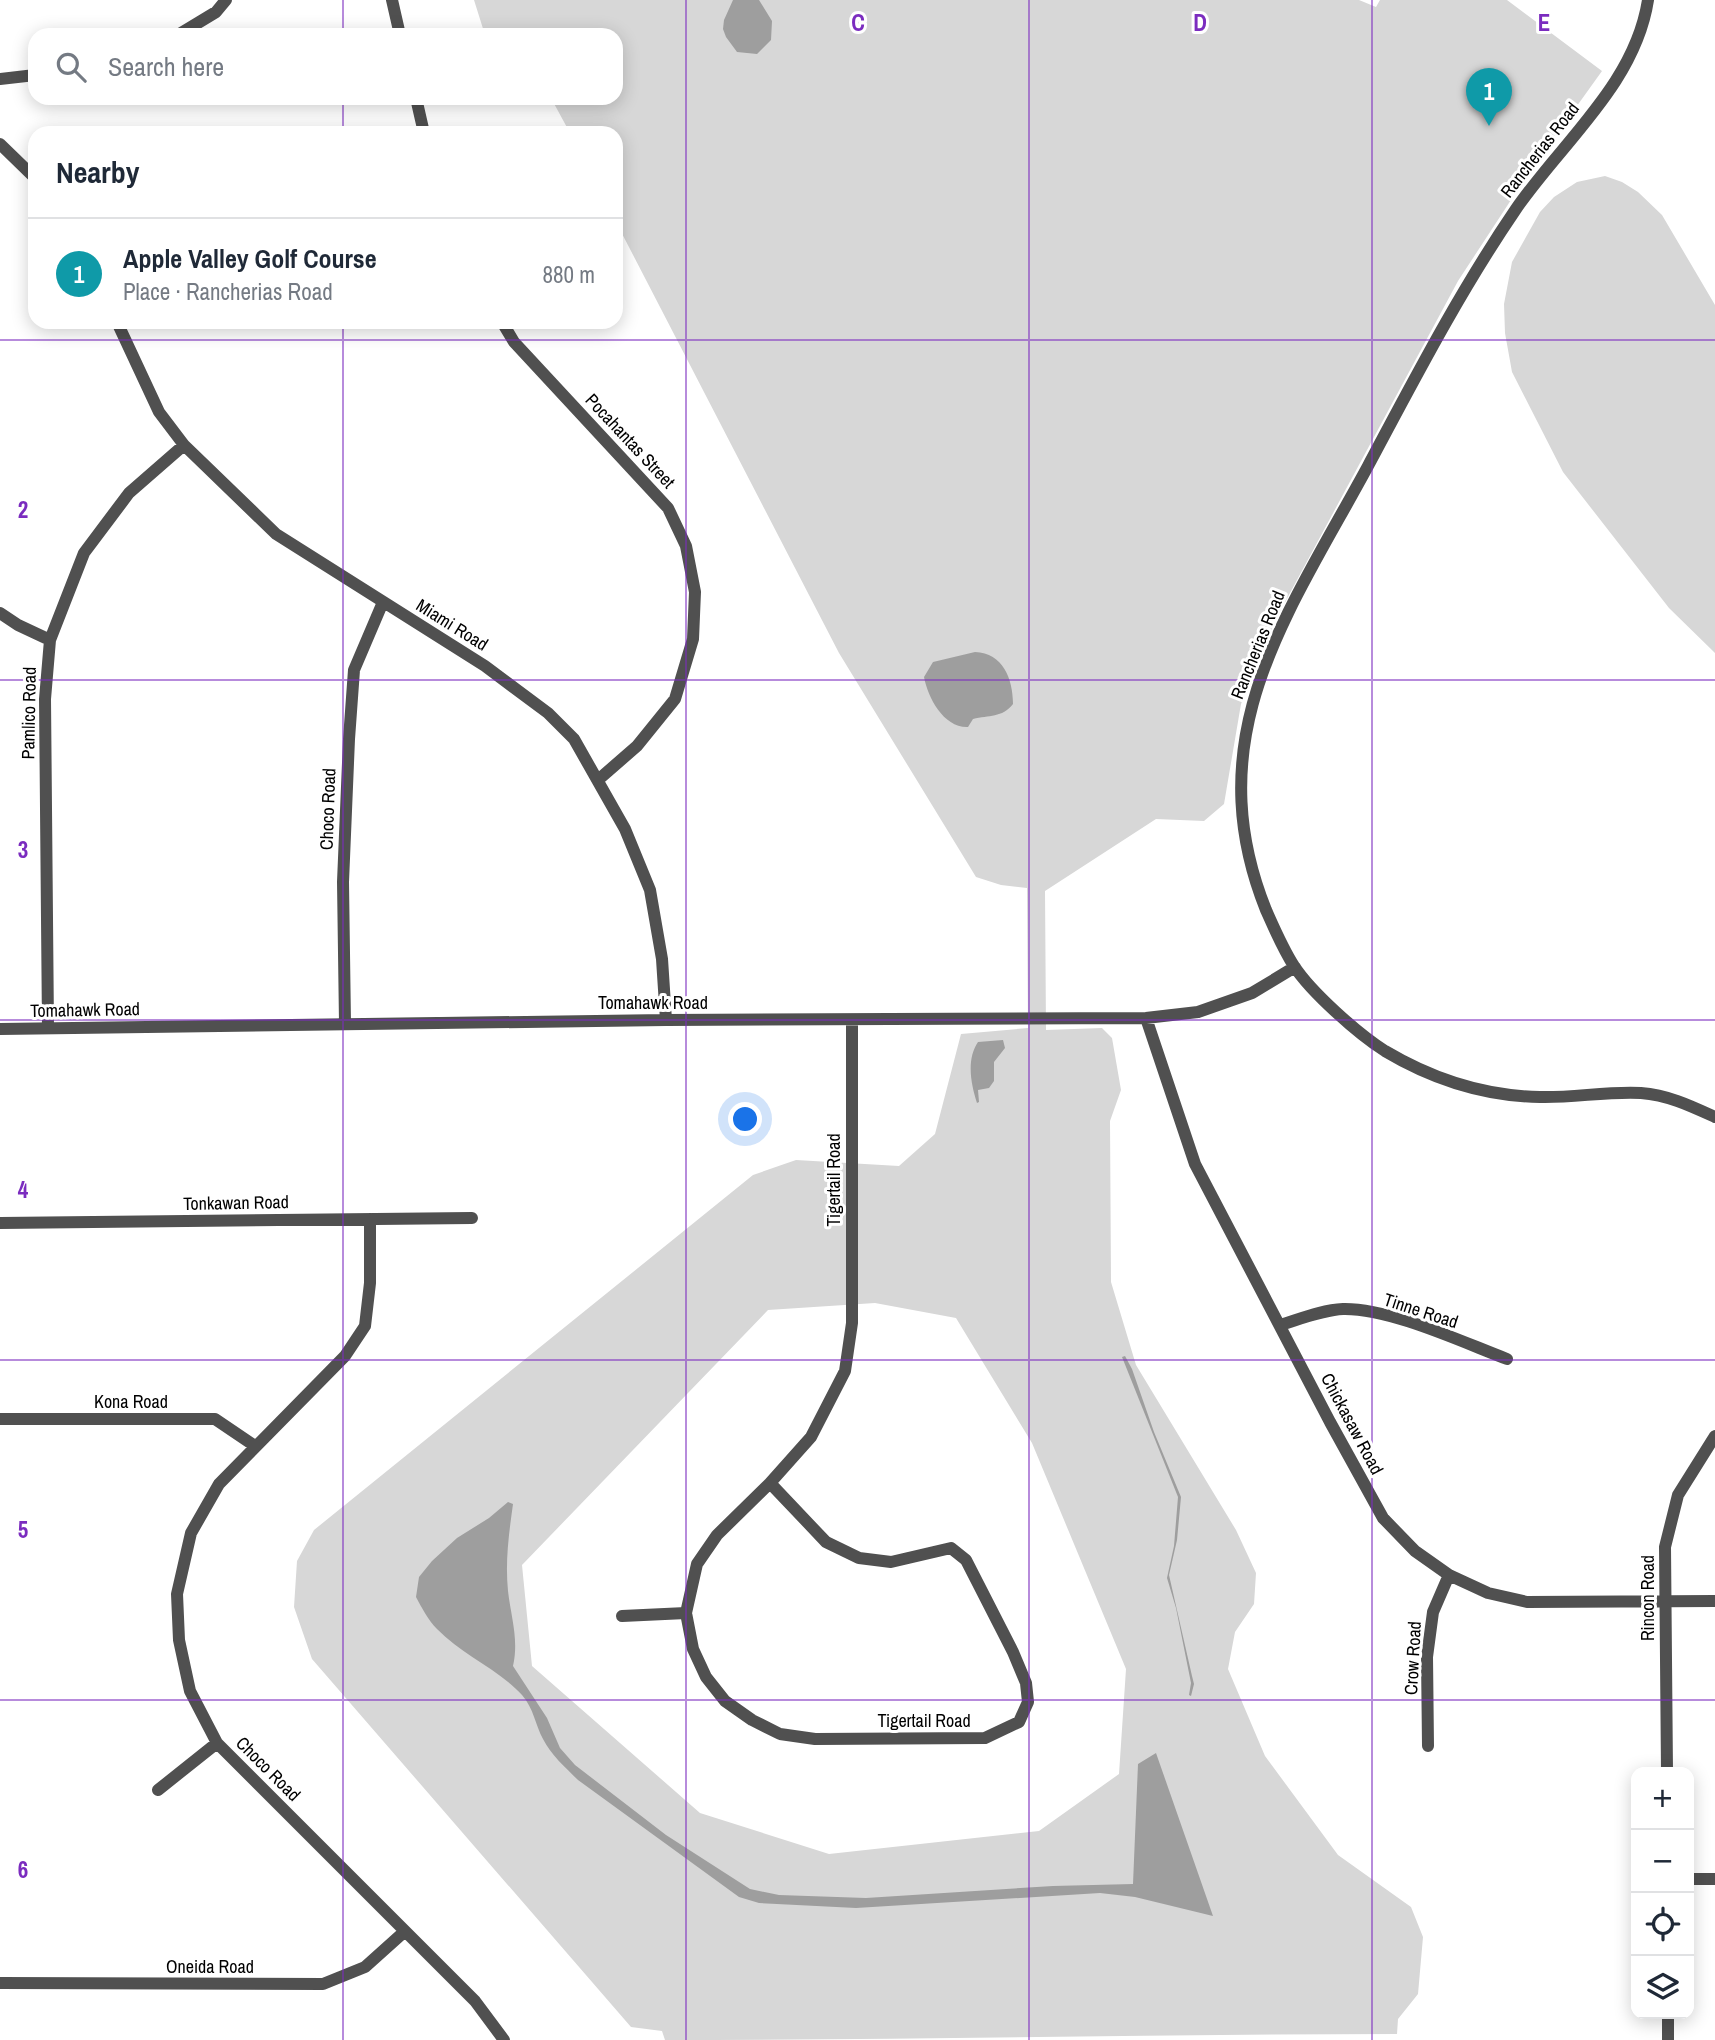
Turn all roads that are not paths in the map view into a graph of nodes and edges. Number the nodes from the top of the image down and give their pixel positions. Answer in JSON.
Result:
{"nodes":[{"id":1,"x":226,"y":0,"type":"edge"},
{"id":2,"x":391,"y":0,"type":"edge"},
{"id":3,"x":1648,"y":0,"type":"edge"},
{"id":4,"x":190,"y":28,"type":"edge"},
{"id":5,"x":398,"y":28,"type":"edge"},
{"id":6,"x":28,"y":76,"type":"edge"},
{"id":7,"x":0,"y":79,"type":"edge"},
{"id":8,"x":418,"y":105,"type":"edge"},
{"id":9,"x":423,"y":126,"type":"edge"},
{"id":10,"x":0,"y":144,"type":"edge"},
{"id":11,"x":28,"y":171,"type":"edge"},
{"id":12,"x":120,"y":329,"type":"edge"},
{"id":13,"x":506,"y":329,"type":"edge"},
{"id":14,"x":184,"y":445,"type":"junction"},
{"id":15,"x":383,"y":602,"type":"junction"},
{"id":16,"x":0,"y":613,"type":"edge"},
{"id":17,"x":50,"y":639,"type":"junction"},
{"id":18,"x":598,"y":780,"type":"junction"},
{"id":19,"x":1295,"y":967,"type":"junction"},
{"id":20,"x":1146,"y":1018,"type":"junction"},
{"id":21,"x":666,"y":1020,"type":"junction"},
{"id":22,"x":852,"y":1021,"type":"junction"},
{"id":23,"x":345,"y":1023,"type":"junction"},
{"id":24,"x":48,"y":1028,"type":"junction"},
{"id":25,"x":0,"y":1029,"type":"edge"},
{"id":26,"x":1715,"y":1118,"type":"edge"},
{"id":27,"x":472,"y":1218,"type":"dead end"},
{"id":28,"x":370,"y":1219,"type":"junction"},
{"id":29,"x":0,"y":1223,"type":"edge"},
{"id":30,"x":1280,"y":1325,"type":"junction"},
{"id":31,"x":1507,"y":1359,"type":"dead end"},
{"id":32,"x":0,"y":1419,"type":"edge"},
{"id":33,"x":1715,"y":1436,"type":"edge"},
{"id":34,"x":255,"y":1446,"type":"junction"},
{"id":35,"x":770,"y":1483,"type":"junction"},
{"id":36,"x":1449,"y":1575,"type":"junction"},
{"id":37,"x":1665,"y":1601,"type":"junction"},
{"id":38,"x":1715,"y":1601,"type":"edge"},
{"id":39,"x":686,"y":1613,"type":"junction"},
{"id":40,"x":622,"y":1616,"type":"dead end"},
{"id":41,"x":217,"y":1743,"type":"junction"},
{"id":42,"x":1428,"y":1746,"type":"dead end"},
{"id":43,"x":1667,"y":1767,"type":"edge"},
{"id":44,"x":158,"y":1790,"type":"dead end"},
{"id":45,"x":1694,"y":1879,"type":"edge"},
{"id":46,"x":1715,"y":1879,"type":"edge"},
{"id":47,"x":404,"y":1932,"type":"junction"},
{"id":48,"x":0,"y":1983,"type":"edge"},
{"id":49,"x":1668,"y":2019,"type":"edge"},
{"id":50,"x":504,"y":2040,"type":"edge"},
{"id":51,"x":1668,"y":2040,"type":"edge"}],
"edges":[{"from":1,"to":4,"type":"street"},
{"from":2,"to":5,"type":"street"},
{"from":3,"to":19,"type":"street","name":"Rancherias Road"},
{"from":6,"to":7,"type":"street"},
{"from":8,"to":9,"type":"street"},
{"from":10,"to":11,"type":"street"},
{"from":12,"to":14,"type":"street","name":"Miami Road"},
{"from":13,"to":18,"type":"street","name":"Pocahantas Street"},
{"from":14,"to":15,"type":"street","name":"Miami Road"},
{"from":14,"to":17,"type":"street","name":"Pamlico Road"},
{"from":15,"to":18,"type":"street","name":"Miami Road"},
{"from":15,"to":23,"type":"street","name":"Choco Road"},
{"from":16,"to":17,"type":"street"},
{"from":17,"to":24,"type":"street","name":"Pamlico Road"},
{"from":18,"to":21,"type":"street","name":"Miami Road"},
{"from":19,"to":20,"type":"street","name":"Tomahawk Road"},
{"from":19,"to":26,"type":"street","name":"Rancherias Road"},
{"from":20,"to":22,"type":"street","name":"Tomahawk Road"},
{"from":20,"to":30,"type":"street","name":"Chickasaw Road"},
{"from":21,"to":22,"type":"street","name":"Tomahawk Road"},
{"from":21,"to":23,"type":"street","name":"Tomahawk Road"},
{"from":22,"to":35,"type":"street","name":"Tigertail Road"},
{"from":23,"to":24,"type":"street","name":"Tomahawk Road"},
{"from":24,"to":25,"type":"street","name":"Tomahawk Road"},
{"from":27,"to":28,"type":"street","name":"Tonkawan Road"},
{"from":28,"to":29,"type":"street","name":"Tonkawan Road"},
{"from":28,"to":34,"type":"street","name":"Choco Road"},
{"from":30,"to":31,"type":"street","name":"Tinne Road"},
{"from":30,"to":36,"type":"street","name":"Chickasaw Road"},
{"from":32,"to":34,"type":"street","name":"Kona Road"},
{"from":33,"to":37,"type":"street","name":"Rincon Road"},
{"from":34,"to":41,"type":"street","name":"Choco Road"},
{"from":35,"to":39,"type":"street","name":"Tigertail Road"},
{"from":35,"to":39,"type":"street","name":"Tigertail Road"},
{"from":36,"to":37,"type":"street","name":"Chickasaw Road"},
{"from":36,"to":42,"type":"street","name":"Crow Road"},
{"from":37,"to":38,"type":"street","name":"Chickasaw Road"},
{"from":37,"to":43,"type":"street","name":"Rincon Road"},
{"from":39,"to":40,"type":"street"},
{"from":41,"to":44,"type":"street"},
{"from":41,"to":47,"type":"street","name":"Choco Road"},
{"from":45,"to":46,"type":"street"},
{"from":47,"to":48,"type":"street","name":"Oneida Road"},
{"from":47,"to":50,"type":"street","name":"Choco Road"},
{"from":49,"to":51,"type":"street"}]}
